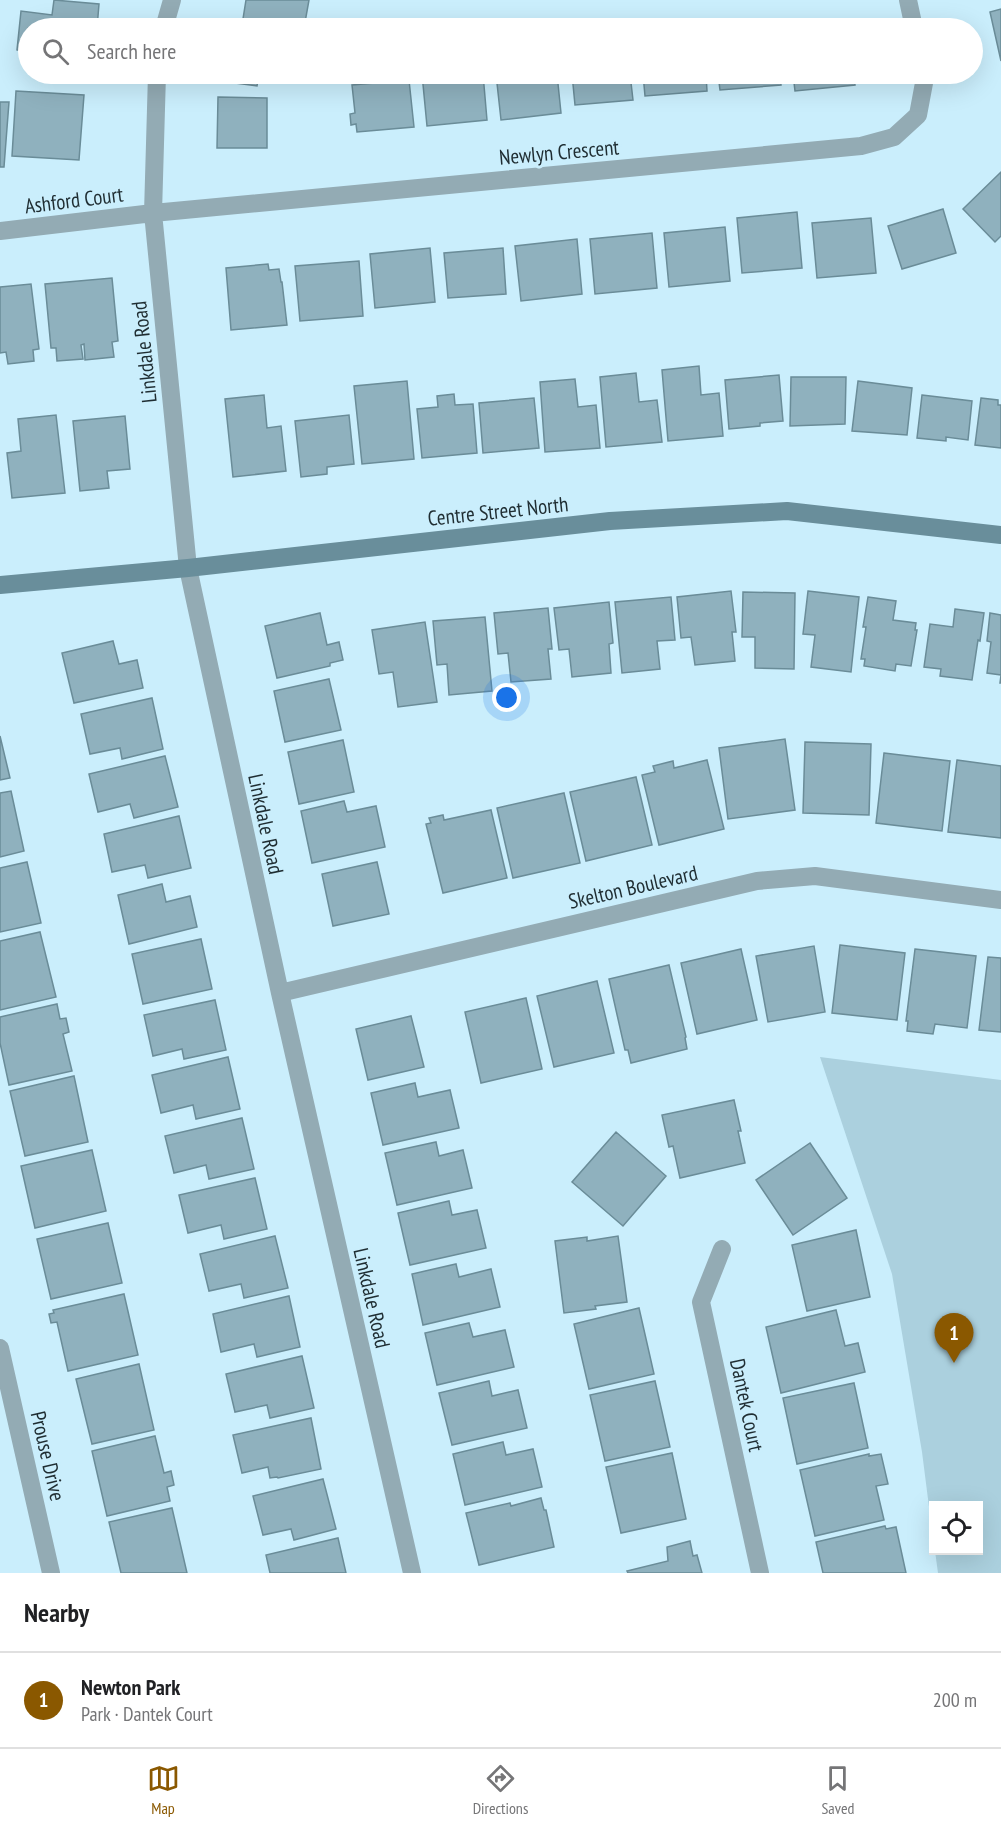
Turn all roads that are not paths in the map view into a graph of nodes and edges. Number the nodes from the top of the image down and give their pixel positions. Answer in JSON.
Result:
{"nodes":[{"id":1,"x":172,"y":0,"type":"edge"},
{"id":2,"x":908,"y":0,"type":"edge"},
{"id":3,"x":167,"y":18,"type":"edge"},
{"id":4,"x":912,"y":18,"type":"edge"},
{"id":5,"x":157,"y":84,"type":"edge"},
{"id":6,"x":924,"y":84,"type":"edge"},
{"id":7,"x":153,"y":213,"type":"junction"},
{"id":8,"x":0,"y":231,"type":"edge"},
{"id":9,"x":1001,"y":535,"type":"edge"},
{"id":10,"x":188,"y":568,"type":"junction"},
{"id":11,"x":0,"y":585,"type":"edge"},
{"id":12,"x":1001,"y":900,"type":"edge"},
{"id":13,"x":280,"y":993,"type":"junction"},
{"id":14,"x":722,"y":1249,"type":"dead end"},
{"id":15,"x":0,"y":1348,"type":"edge"},
{"id":16,"x":51,"y":1573,"type":"edge"},
{"id":17,"x":412,"y":1573,"type":"edge"},
{"id":18,"x":760,"y":1573,"type":"edge"}],
"edges":[{"from":1,"to":3,"type":"street"},
{"from":2,"to":4,"type":"street"},
{"from":5,"to":7,"type":"street","name":"Linkdale Road"},
{"from":6,"to":7,"type":"street","name":"Newlyn Crescent"},
{"from":7,"to":8,"type":"street","name":"Ashford Court"},
{"from":7,"to":10,"type":"street","name":"Linkdale Road"},
{"from":9,"to":10,"type":"street","name":"Centre Street North"},
{"from":10,"to":11,"type":"street","name":"Centre Street North"},
{"from":10,"to":13,"type":"street","name":"Linkdale Road"},
{"from":12,"to":13,"type":"street","name":"Skelton Boulevard"},
{"from":13,"to":17,"type":"street","name":"Linkdale Road"},
{"from":14,"to":18,"type":"street","name":"Dantek Court"},
{"from":15,"to":16,"type":"street","name":"Prouse Drive"}]}
